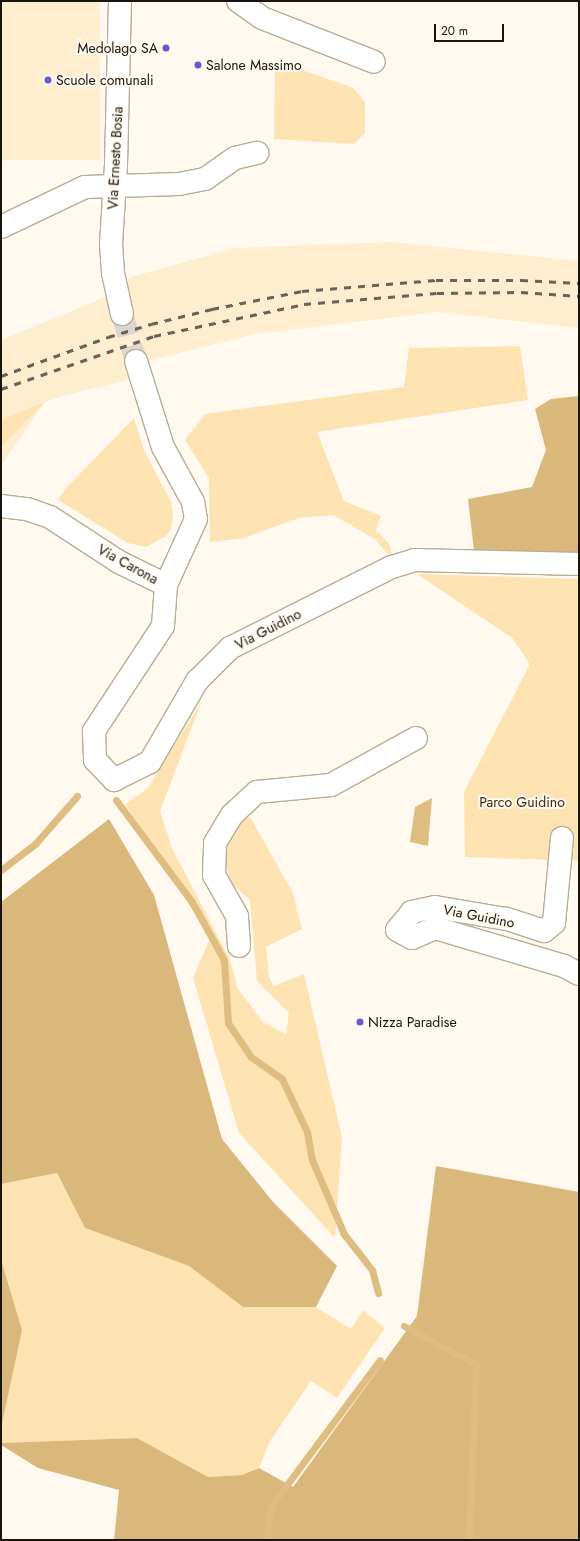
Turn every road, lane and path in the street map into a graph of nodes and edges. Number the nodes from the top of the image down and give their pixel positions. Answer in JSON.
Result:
{"nodes":[{"id":1,"x":120,"y":1,"type":"edge"},
{"id":2,"x":238,"y":1,"type":"edge"},
{"id":3,"x":374,"y":62,"type":"dead end"},
{"id":4,"x":257,"y":153,"type":"dead end"},
{"id":5,"x":114,"y":185,"type":"junction"},
{"id":6,"x":1,"y":227,"type":"edge"},
{"id":7,"x":122,"y":314,"type":"tunnel mouth"},
{"id":8,"x":136,"y":360,"type":"tunnel mouth"},
{"id":9,"x":1,"y":506,"type":"edge"},
{"id":10,"x":579,"y":564,"type":"edge"},
{"id":11,"x":166,"y":584,"type":"junction"},
{"id":12,"x":416,"y":738,"type":"dead end"},
{"id":13,"x":562,"y":838,"type":"dead end"},
{"id":14,"x":239,"y":946,"type":"dead end"},
{"id":15,"x":579,"y":974,"type":"edge"}],
"edges":[{"from":1,"to":5,"type":"street","name":"Via Ernesto Bosia"},
{"from":2,"to":3,"type":"street"},
{"from":4,"to":5,"type":"street"},
{"from":5,"to":6,"type":"street"},
{"from":5,"to":7,"type":"street","name":"Via Ernesto Bosia"},
{"from":8,"to":11,"type":"street","name":"Via Carona"},
{"from":9,"to":11,"type":"street","name":"Via Carona"},
{"from":10,"to":11,"type":"street","name":"Via Guidino"},
{"from":12,"to":14,"type":"street"},
{"from":13,"to":15,"type":"street","name":"Via Guidino"}]}
